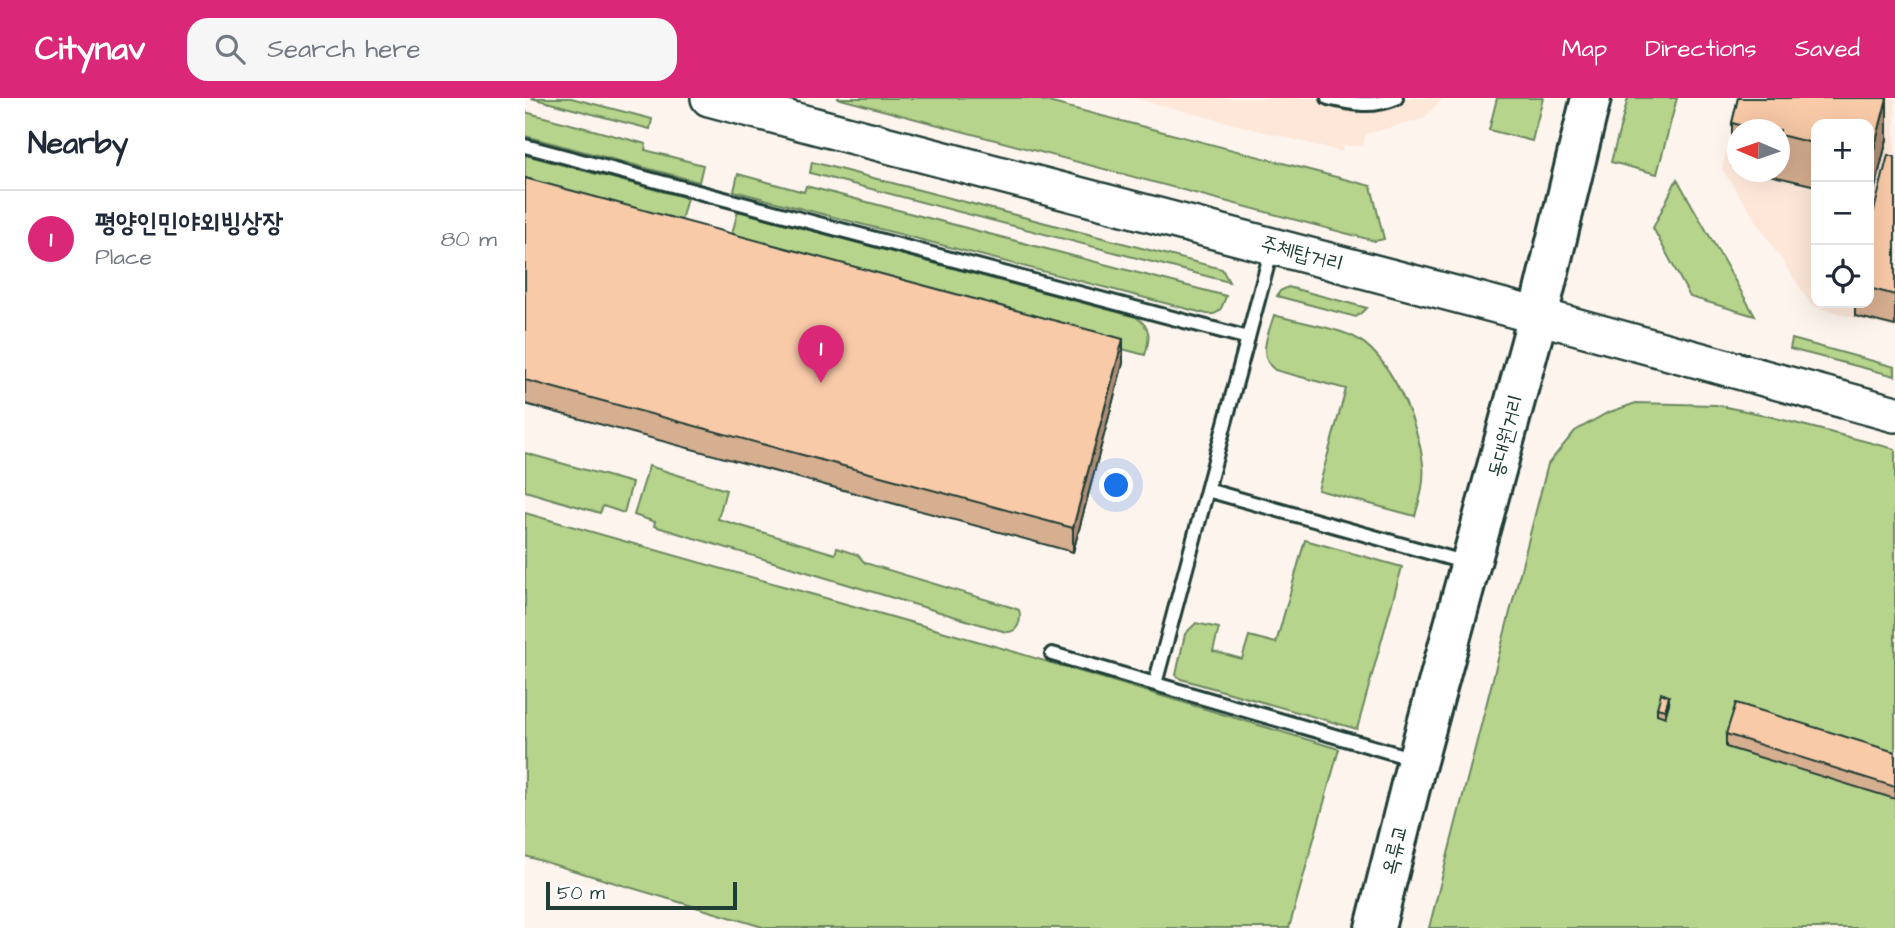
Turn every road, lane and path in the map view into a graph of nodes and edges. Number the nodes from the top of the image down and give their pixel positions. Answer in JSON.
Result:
{"nodes":[{"id":1,"x":709,"y":98,"type":"edge"},
{"id":2,"x":1328,"y":98,"type":"edge"},
{"id":3,"x":1397,"y":98,"type":"edge"},
{"id":4,"x":1591,"y":98,"type":"edge"},
{"id":5,"x":525,"y":146,"type":"edge"},
{"id":6,"x":1273,"y":247,"type":"junction"},
{"id":7,"x":1538,"y":316,"type":"junction"},
{"id":8,"x":1248,"y":338,"type":"junction"},
{"id":9,"x":1895,"y":414,"type":"edge"},
{"id":10,"x":1207,"y":490,"type":"junction"},
{"id":11,"x":1471,"y":564,"type":"junction"},
{"id":12,"x":1052,"y":654,"type":"dead end"},
{"id":13,"x":1154,"y":684,"type":"junction"},
{"id":14,"x":1416,"y":766,"type":"junction"},
{"id":15,"x":1375,"y":928,"type":"edge"}],
"edges":[{"from":1,"to":6,"type":"main road","name":"주체탑거리"},
{"from":2,"to":3,"type":"lane"},
{"from":4,"to":7,"type":"main road","name":"동대원거리"},
{"from":5,"to":8,"type":"lane"},
{"from":6,"to":7,"type":"main road","name":"주체탑거리"},
{"from":6,"to":8,"type":"lane"},
{"from":7,"to":9,"type":"main road","name":"주체탑거리"},
{"from":7,"to":11,"type":"main road","name":"동대원거리"},
{"from":8,"to":10,"type":"lane"},
{"from":10,"to":11,"type":"lane"},
{"from":10,"to":13,"type":"lane"},
{"from":11,"to":14,"type":"main road","name":"동대원거리"},
{"from":12,"to":13,"type":"lane"},
{"from":13,"to":14,"type":"lane"},
{"from":14,"to":15,"type":"main road","name":"옥류교"}]}
